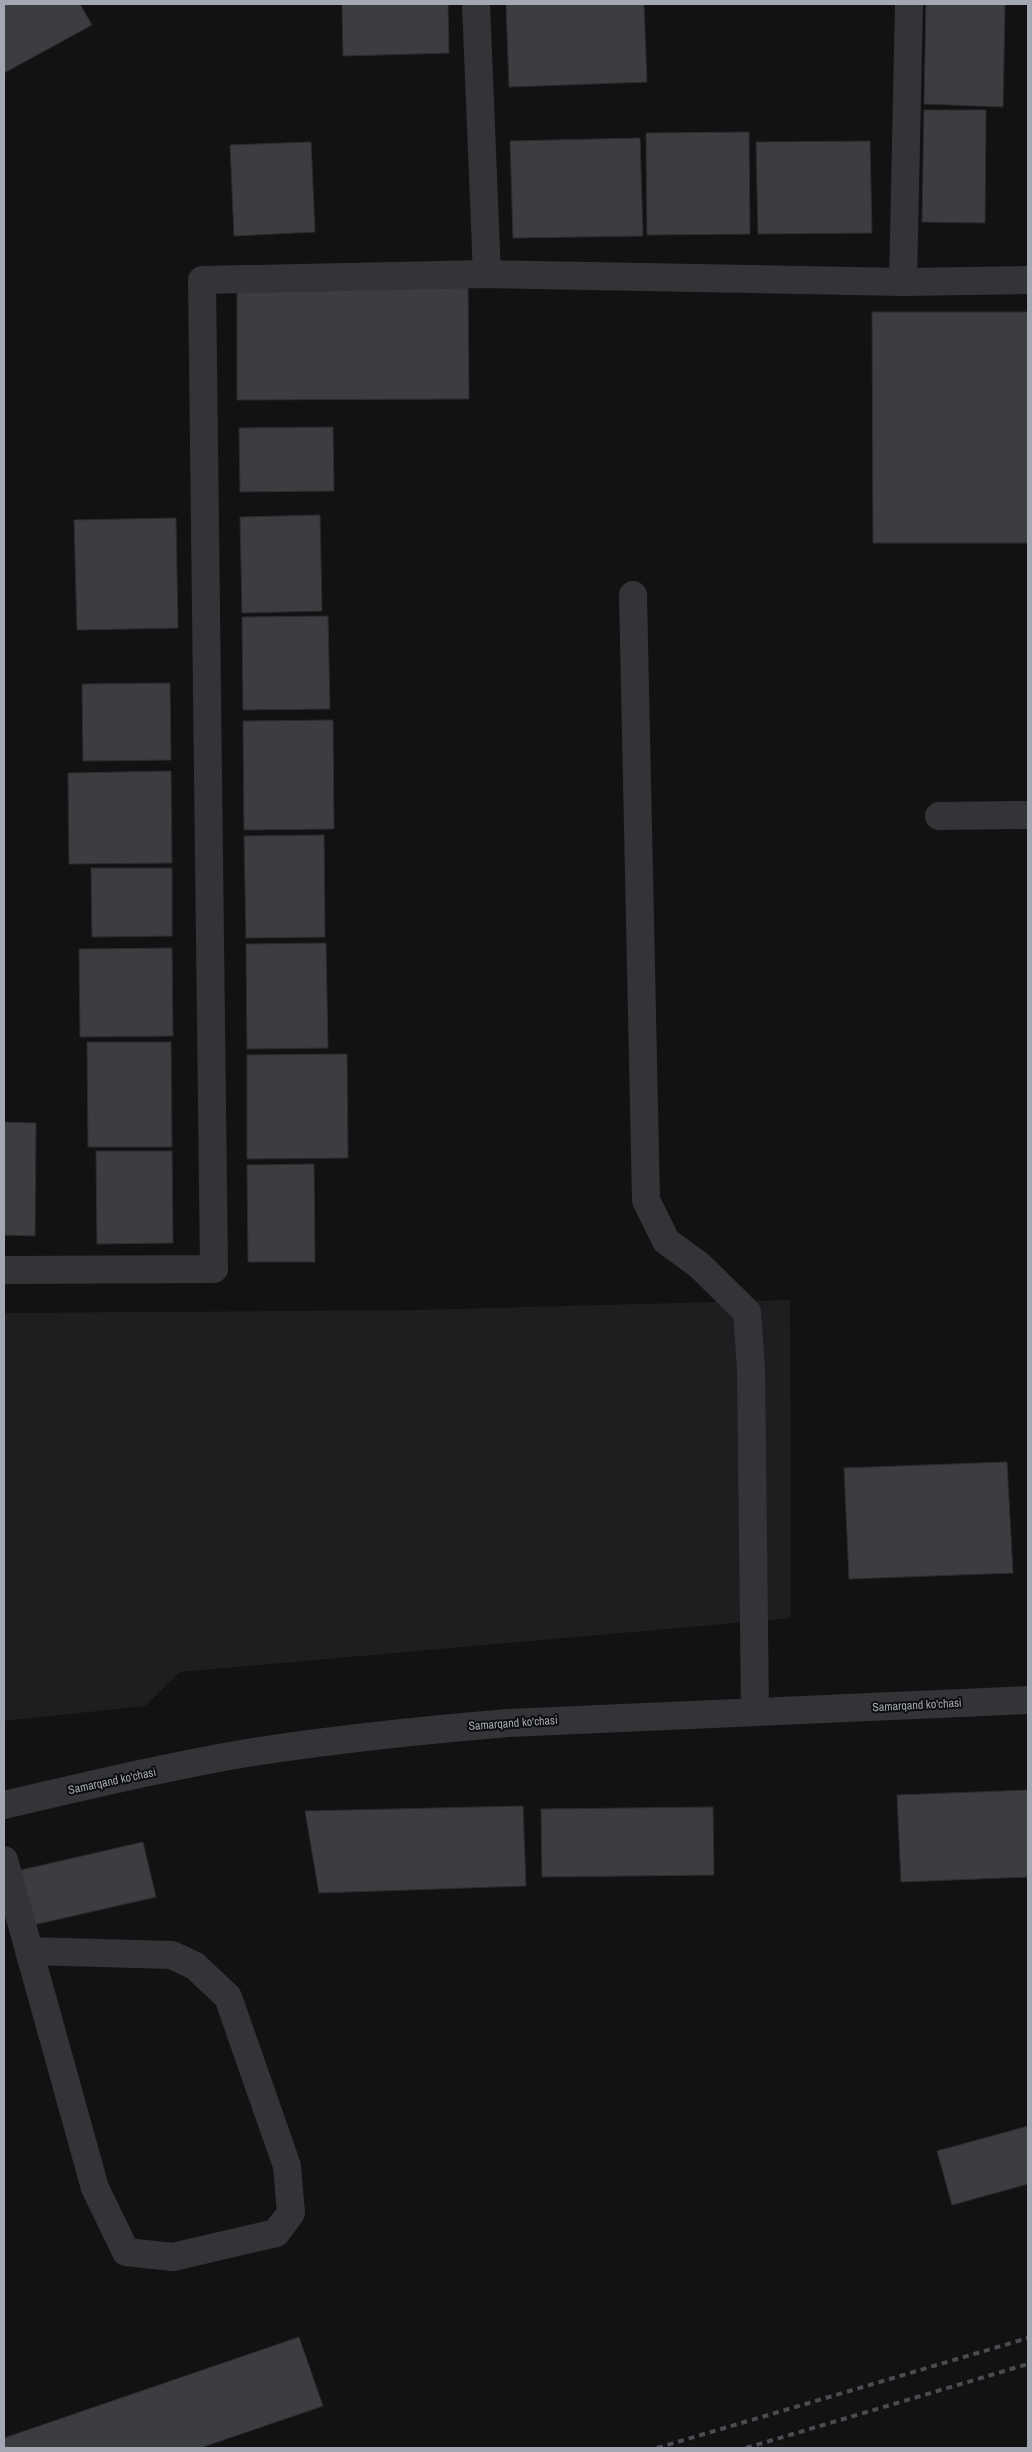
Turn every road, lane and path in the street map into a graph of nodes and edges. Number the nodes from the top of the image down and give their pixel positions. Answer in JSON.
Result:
{"nodes":[{"id":1,"x":476,"y":4,"type":"edge"},
{"id":2,"x":909,"y":4,"type":"edge"},
{"id":3,"x":487,"y":274,"type":"junction"},
{"id":4,"x":1028,"y":280,"type":"edge"},
{"id":5,"x":903,"y":282,"type":"junction"},
{"id":6,"x":633,"y":594,"type":"dead end"},
{"id":7,"x":1028,"y":815,"type":"edge"},
{"id":8,"x":940,"y":816,"type":"dead end"},
{"id":9,"x":4,"y":1270,"type":"edge"},
{"id":10,"x":1028,"y":1700,"type":"edge"},
{"id":11,"x":755,"y":1712,"type":"junction"},
{"id":12,"x":4,"y":1805,"type":"edge"},
{"id":13,"x":4,"y":1860,"type":"edge"},
{"id":14,"x":29,"y":1951,"type":"junction"}],
"edges":[{"from":1,"to":3,"type":"street"},
{"from":2,"to":5,"type":"street"},
{"from":3,"to":5,"type":"street"},
{"from":3,"to":9,"type":"street"},
{"from":4,"to":5,"type":"street"},
{"from":6,"to":11,"type":"street"},
{"from":7,"to":8,"type":"street"},
{"from":10,"to":11,"type":"street","name":"Samarqand ko'chasi"},
{"from":11,"to":12,"type":"street","name":"Samarqand ko'chasi"},
{"from":13,"to":14,"type":"street"},
{"from":14,"to":14,"type":"street"}]}
